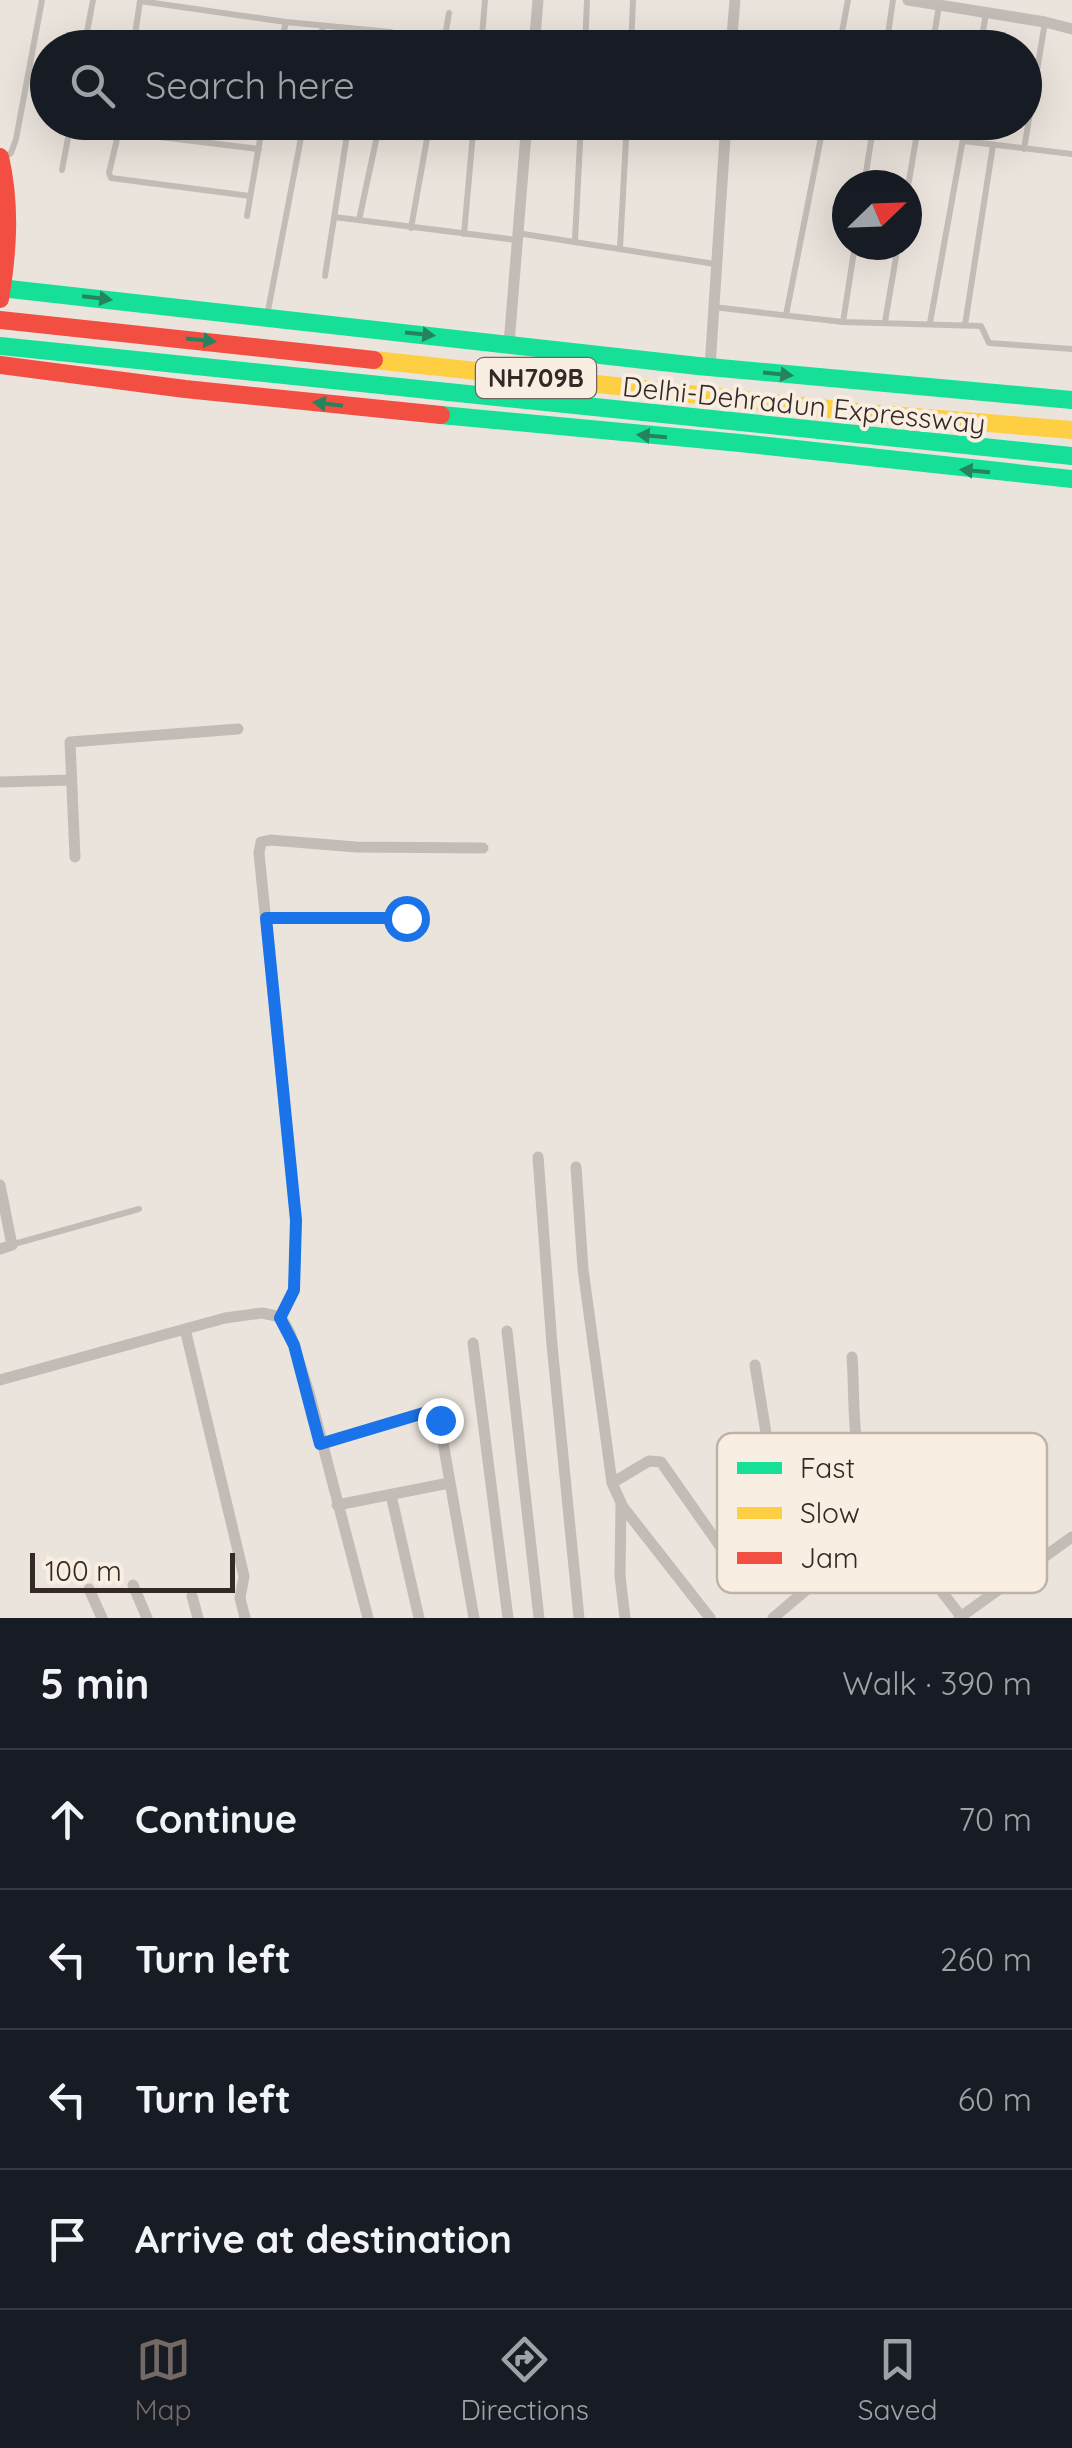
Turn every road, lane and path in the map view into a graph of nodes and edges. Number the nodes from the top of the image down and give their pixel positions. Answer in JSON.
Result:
{"nodes":[{"id":1,"x":42,"y":0,"type":"edge"},
{"id":2,"x":93,"y":0,"type":"edge"},
{"id":3,"x":140,"y":0,"type":"edge"},
{"id":4,"x":485,"y":0,"type":"edge"},
{"id":5,"x":538,"y":0,"type":"edge"},
{"id":6,"x":587,"y":0,"type":"edge"},
{"id":7,"x":634,"y":0,"type":"edge"},
{"id":8,"x":734,"y":0,"type":"edge"},
{"id":9,"x":848,"y":0,"type":"edge"},
{"id":10,"x":894,"y":0,"type":"edge"},
{"id":11,"x":908,"y":0,"type":"edge"},
{"id":12,"x":939,"y":5,"type":"junction"},
{"id":13,"x":986,"y":12,"type":"junction"},
{"id":14,"x":449,"y":14,"type":"dead end"},
{"id":15,"x":286,"y":22,"type":"junction"},
{"id":16,"x":1046,"y":22,"type":"junction"},
{"id":17,"x":323,"y":26,"type":"junction"},
{"id":18,"x":1072,"y":29,"type":"edge"},
{"id":19,"x":36,"y":30,"type":"edge"},
{"id":20,"x":87,"y":30,"type":"edge"},
{"id":21,"x":136,"y":30,"type":"edge"},
{"id":22,"x":284,"y":30,"type":"edge"},
{"id":23,"x":322,"y":30,"type":"edge"},
{"id":24,"x":362,"y":30,"type":"edge"},
{"id":25,"x":446,"y":30,"type":"edge"},
{"id":26,"x":482,"y":30,"type":"edge"},
{"id":27,"x":536,"y":30,"type":"edge"},
{"id":28,"x":586,"y":30,"type":"edge"},
{"id":29,"x":632,"y":30,"type":"edge"},
{"id":30,"x":732,"y":30,"type":"edge"},
{"id":31,"x":842,"y":30,"type":"edge"},
{"id":32,"x":889,"y":30,"type":"edge"},
{"id":33,"x":935,"y":30,"type":"edge"},
{"id":34,"x":983,"y":30,"type":"edge"},
{"id":35,"x":1042,"y":45,"type":"edge"},
{"id":36,"x":30,"y":64,"type":"edge"},
{"id":37,"x":67,"y":140,"type":"edge"},
{"id":38,"x":117,"y":140,"type":"edge"},
{"id":39,"x":184,"y":140,"type":"edge"},
{"id":40,"x":260,"y":140,"type":"edge"},
{"id":41,"x":301,"y":140,"type":"edge"},
{"id":42,"x":345,"y":140,"type":"edge"},
{"id":43,"x":376,"y":140,"type":"edge"},
{"id":44,"x":427,"y":140,"type":"edge"},
{"id":45,"x":472,"y":140,"type":"edge"},
{"id":46,"x":525,"y":140,"type":"edge"},
{"id":47,"x":580,"y":140,"type":"edge"},
{"id":48,"x":626,"y":140,"type":"edge"},
{"id":49,"x":725,"y":140,"type":"edge"},
{"id":50,"x":820,"y":140,"type":"edge"},
{"id":51,"x":871,"y":140,"type":"edge"},
{"id":52,"x":916,"y":140,"type":"edge"},
{"id":53,"x":1026,"y":140,"type":"edge"},
{"id":54,"x":963,"y":141,"type":"joint"},
{"id":55,"x":994,"y":145,"type":"junction"},
{"id":56,"x":258,"y":149,"type":"junction"},
{"id":57,"x":1024,"y":149,"type":"junction"},
{"id":58,"x":1072,"y":154,"type":"edge"},
{"id":59,"x":0,"y":158,"type":"edge"},
{"id":60,"x":62,"y":170,"type":"dead end"},
{"id":61,"x":866,"y":170,"type":"edge"},
{"id":62,"x":911,"y":170,"type":"edge"},
{"id":63,"x":250,"y":196,"type":"junction"},
{"id":64,"x":247,"y":216,"type":"dead end"},
{"id":65,"x":334,"y":216,"type":"junction"},
{"id":66,"x":359,"y":220,"type":"junction"},
{"id":67,"x":411,"y":228,"type":"junction"},
{"id":68,"x":464,"y":234,"type":"junction"},
{"id":69,"x":517,"y":237,"type":"junction"},
{"id":70,"x":575,"y":240,"type":"junction"},
{"id":71,"x":620,"y":248,"type":"junction"},
{"id":72,"x":852,"y":260,"type":"edge"},
{"id":73,"x":895,"y":260,"type":"edge"},
{"id":74,"x":716,"y":264,"type":"junction"},
{"id":75,"x":325,"y":276,"type":"dead end"},
{"id":76,"x":1,"y":292,"type":"edge"},
{"id":77,"x":714,"y":308,"type":"junction"},
{"id":78,"x":786,"y":316,"type":"junction"},
{"id":79,"x":267,"y":318,"type":"junction"},
{"id":80,"x":0,"y":320,"type":"edge"},
{"id":81,"x":842,"y":322,"type":"junction"},
{"id":82,"x":885,"y":322,"type":"junction"},
{"id":83,"x":930,"y":323,"type":"junction"},
{"id":84,"x":966,"y":324,"type":"junction"},
{"id":85,"x":510,"y":344,"type":"junction"},
{"id":86,"x":0,"y":346,"type":"edge"},
{"id":87,"x":1072,"y":349,"type":"edge"},
{"id":88,"x":0,"y":366,"type":"edge"},
{"id":89,"x":710,"y":368,"type":"junction"},
{"id":90,"x":1072,"y":400,"type":"edge"},
{"id":91,"x":1072,"y":430,"type":"edge"},
{"id":92,"x":1072,"y":456,"type":"edge"},
{"id":93,"x":1072,"y":479,"type":"edge"},
{"id":94,"x":238,"y":729,"type":"dead end"},
{"id":95,"x":71,"y":780,"type":"junction"},
{"id":96,"x":0,"y":782,"type":"edge"},
{"id":97,"x":482,"y":848,"type":"dead end"},
{"id":98,"x":76,"y":857,"type":"dead end"},
{"id":99,"x":266,"y":918,"type":"junction"},
{"id":100,"x":406,"y":918,"type":"dead end"},
{"id":101,"x":538,"y":1157,"type":"dead end"},
{"id":102,"x":576,"y":1167,"type":"dead end"},
{"id":103,"x":0,"y":1185,"type":"edge"},
{"id":104,"x":139,"y":1209,"type":"dead end"},
{"id":105,"x":6,"y":1247,"type":"edge"},
{"id":106,"x":280,"y":1318,"type":"junction"},
{"id":107,"x":186,"y":1329,"type":"junction"},
{"id":108,"x":507,"y":1331,"type":"dead end"},
{"id":109,"x":473,"y":1343,"type":"dead end"},
{"id":110,"x":852,"y":1357,"type":"dead end"},
{"id":111,"x":756,"y":1365,"type":"dead end"},
{"id":112,"x":0,"y":1366,"type":"edge"},
{"id":113,"x":1,"y":1380,"type":"edge"},
{"id":114,"x":766,"y":1433,"type":"edge"},
{"id":115,"x":857,"y":1433,"type":"edge"},
{"id":116,"x":320,"y":1444,"type":"junction"},
{"id":117,"x":612,"y":1482,"type":"junction"},
{"id":118,"x":449,"y":1483,"type":"junction"},
{"id":119,"x":391,"y":1494,"type":"junction"},
{"id":120,"x":621,"y":1502,"type":"junction"},
{"id":121,"x":337,"y":1505,"type":"junction"},
{"id":122,"x":1072,"y":1536,"type":"edge"},
{"id":123,"x":717,"y":1542,"type":"edge"},
{"id":124,"x":1047,"y":1554,"type":"edge"},
{"id":125,"x":133,"y":1585,"type":"dead end"},
{"id":126,"x":89,"y":1589,"type":"dead end"},
{"id":127,"x":802,"y":1593,"type":"edge"},
{"id":128,"x":943,"y":1593,"type":"edge"},
{"id":129,"x":994,"y":1593,"type":"edge"},
{"id":130,"x":192,"y":1596,"type":"dead end"},
{"id":131,"x":961,"y":1617,"type":"edge"},
{"id":132,"x":102,"y":1618,"type":"edge"},
{"id":133,"x":147,"y":1618,"type":"edge"},
{"id":134,"x":198,"y":1618,"type":"edge"},
{"id":135,"x":245,"y":1618,"type":"edge"},
{"id":136,"x":368,"y":1618,"type":"edge"},
{"id":137,"x":419,"y":1618,"type":"edge"},
{"id":138,"x":474,"y":1618,"type":"edge"},
{"id":139,"x":508,"y":1618,"type":"edge"},
{"id":140,"x":539,"y":1618,"type":"edge"},
{"id":141,"x":580,"y":1618,"type":"edge"},
{"id":142,"x":625,"y":1618,"type":"edge"},
{"id":143,"x":710,"y":1618,"type":"edge"},
{"id":144,"x":772,"y":1618,"type":"edge"}],
"edges":[{"from":1,"to":19,"type":"lane"},
{"from":2,"to":20,"type":"lane"},
{"from":3,"to":15,"type":"lane"},
{"from":3,"to":21,"type":"lane"},
{"from":4,"to":26,"type":"lane"},
{"from":5,"to":27,"type":"street"},
{"from":6,"to":28,"type":"lane"},
{"from":7,"to":29,"type":"lane"},
{"from":8,"to":30,"type":"street"},
{"from":9,"to":31,"type":"lane"},
{"from":10,"to":32,"type":"lane"},
{"from":11,"to":12,"type":"street"},
{"from":12,"to":13,"type":"street"},
{"from":12,"to":33,"type":"lane"},
{"from":13,"to":16,"type":"street"},
{"from":13,"to":34,"type":"lane"},
{"from":14,"to":25,"type":"lane"},
{"from":15,"to":17,"type":"lane"},
{"from":15,"to":22,"type":"lane"},
{"from":16,"to":18,"type":"street"},
{"from":16,"to":35,"type":"lane"},
{"from":17,"to":23,"type":"lane"},
{"from":17,"to":24,"type":"lane"},
{"from":36,"to":59,"type":"lane"},
{"from":37,"to":60,"type":"lane"},
{"from":38,"to":63,"type":"lane"},
{"from":39,"to":56,"type":"lane"},
{"from":40,"to":56,"type":"lane"},
{"from":41,"to":79,"type":"lane"},
{"from":42,"to":65,"type":"lane"},
{"from":43,"to":66,"type":"lane"},
{"from":44,"to":67,"type":"lane"},
{"from":45,"to":68,"type":"lane"},
{"from":46,"to":69,"type":"street"},
{"from":47,"to":70,"type":"lane"},
{"from":48,"to":71,"type":"lane"},
{"from":49,"to":74,"type":"street"},
{"from":50,"to":78,"type":"lane"},
{"from":51,"to":61,"type":"lane"},
{"from":52,"to":62,"type":"lane"},
{"from":53,"to":57,"type":"lane"},
{"from":54,"to":55,"type":"lane"},
{"from":54,"to":83,"type":"lane"},
{"from":55,"to":57,"type":"lane"},
{"from":55,"to":84,"type":"lane"},
{"from":56,"to":63,"type":"lane"},
{"from":57,"to":58,"type":"lane"},
{"from":59,"to":76,"type":"main road"},
{"from":63,"to":64,"type":"lane"},
{"from":65,"to":66,"type":"lane"},
{"from":65,"to":75,"type":"lane"},
{"from":66,"to":67,"type":"lane"},
{"from":67,"to":68,"type":"lane"},
{"from":68,"to":69,"type":"lane"},
{"from":69,"to":70,"type":"lane"},
{"from":69,"to":85,"type":"street"},
{"from":70,"to":71,"type":"lane"},
{"from":71,"to":74,"type":"lane"},
{"from":72,"to":81,"type":"lane"},
{"from":73,"to":82,"type":"lane"},
{"from":74,"to":77,"type":"street"},
{"from":76,"to":79,"type":"main road","one_way":true},
{"from":77,"to":78,"type":"lane"},
{"from":77,"to":89,"type":"street"},
{"from":78,"to":81,"type":"lane"},
{"from":79,"to":85,"type":"main road","one_way":true},
{"from":80,"to":91,"type":"main road","name":"Delhi-Dehradun Expressway","number":"NH709B","one_way":true},
{"from":81,"to":82,"type":"lane"},
{"from":82,"to":83,"type":"lane"},
{"from":83,"to":84,"type":"lane"},
{"from":84,"to":87,"type":"lane"},
{"from":85,"to":89,"type":"main road"},
{"from":86,"to":92,"type":"main road","name":"Delhi-Dehradun Expressway","number":"NH709B"},
{"from":93,"to":88,"type":"main road","one_way":true},
{"from":89,"to":90,"type":"main road","one_way":true},
{"from":94,"to":95,"type":"street"},
{"from":95,"to":96,"type":"street"},
{"from":95,"to":98,"type":"street"},
{"from":97,"to":99,"type":"street"},
{"from":99,"to":100,"type":"lane"},
{"from":99,"to":106,"type":"street"},
{"from":101,"to":141,"type":"street"},
{"from":102,"to":117,"type":"street"},
{"from":103,"to":105,"type":"street"},
{"from":104,"to":105,"type":"lane"},
{"from":106,"to":107,"type":"street"},
{"from":106,"to":116,"type":"street"},
{"from":107,"to":113,"type":"street"},
{"from":107,"to":135,"type":"street"},
{"from":108,"to":140,"type":"street"},
{"from":109,"to":139,"type":"street"},
{"from":110,"to":115,"type":"street"},
{"from":111,"to":114,"type":"street"},
{"from":112,"to":113,"type":"street"},
{"from":116,"to":118,"type":"street"},
{"from":116,"to":121,"type":"street"},
{"from":117,"to":120,"type":"street"},
{"from":117,"to":123,"type":"street"},
{"from":118,"to":119,"type":"street"},
{"from":118,"to":138,"type":"street"},
{"from":119,"to":121,"type":"street"},
{"from":119,"to":137,"type":"street"},
{"from":120,"to":142,"type":"street"},
{"from":120,"to":143,"type":"street"},
{"from":121,"to":136,"type":"street"},
{"from":122,"to":124,"type":"street"},
{"from":125,"to":133,"type":"street"},
{"from":126,"to":132,"type":"street"},
{"from":127,"to":144,"type":"street"},
{"from":128,"to":131,"type":"street"},
{"from":129,"to":131,"type":"street"},
{"from":130,"to":134,"type":"street"}]}
